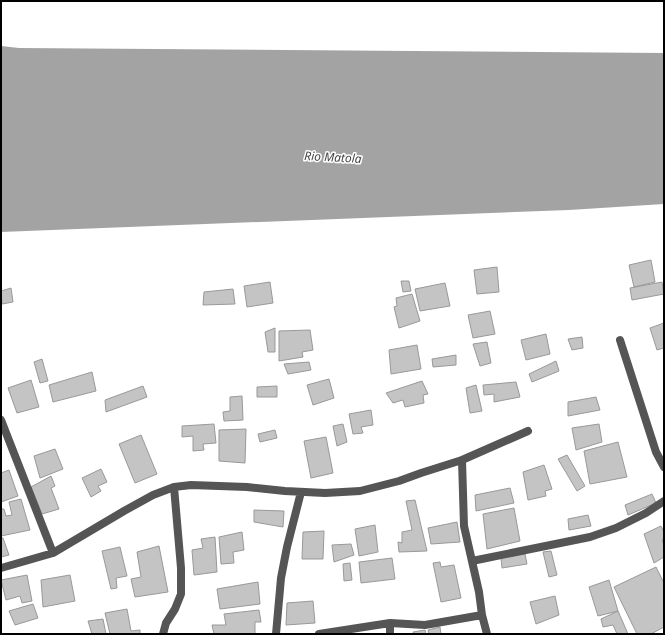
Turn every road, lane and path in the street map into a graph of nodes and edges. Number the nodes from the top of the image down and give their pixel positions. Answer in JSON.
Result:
{"nodes":[{"id":1,"x":620,"y":340,"type":"dead end"},
{"id":2,"x":1,"y":420,"type":"edge"},
{"id":3,"x":2,"y":429,"type":"edge"},
{"id":4,"x":528,"y":431,"type":"dead end"},
{"id":5,"x":462,"y":460,"type":"junction"},
{"id":6,"x":664,"y":467,"type":"edge"},
{"id":7,"x":174,"y":487,"type":"junction"},
{"id":8,"x":301,"y":492,"type":"junction"},
{"id":9,"x":664,"y":501,"type":"edge"},
{"id":10,"x":53,"y":553,"type":"junction"},
{"id":11,"x":472,"y":561,"type":"junction"},
{"id":12,"x":1,"y":568,"type":"edge"},
{"id":13,"x":482,"y":615,"type":"junction"},
{"id":14,"x":390,"y":623,"type":"junction"},
{"id":15,"x":163,"y":634,"type":"edge"},
{"id":16,"x":276,"y":634,"type":"edge"},
{"id":17,"x":319,"y":634,"type":"edge"},
{"id":18,"x":390,"y":634,"type":"edge"},
{"id":19,"x":487,"y":634,"type":"edge"}],
"edges":[{"from":1,"to":6,"type":"street"},
{"from":2,"to":3,"type":"street"},
{"from":3,"to":10,"type":"street"},
{"from":4,"to":5,"type":"street"},
{"from":5,"to":8,"type":"street"},
{"from":5,"to":11,"type":"street"},
{"from":7,"to":8,"type":"street"},
{"from":7,"to":10,"type":"street"},
{"from":7,"to":15,"type":"street"},
{"from":8,"to":16,"type":"street"},
{"from":9,"to":11,"type":"street"},
{"from":10,"to":12,"type":"street"},
{"from":11,"to":13,"type":"street"},
{"from":13,"to":14,"type":"street"},
{"from":13,"to":19,"type":"street"},
{"from":14,"to":17,"type":"street"},
{"from":14,"to":18,"type":"street"}]}
